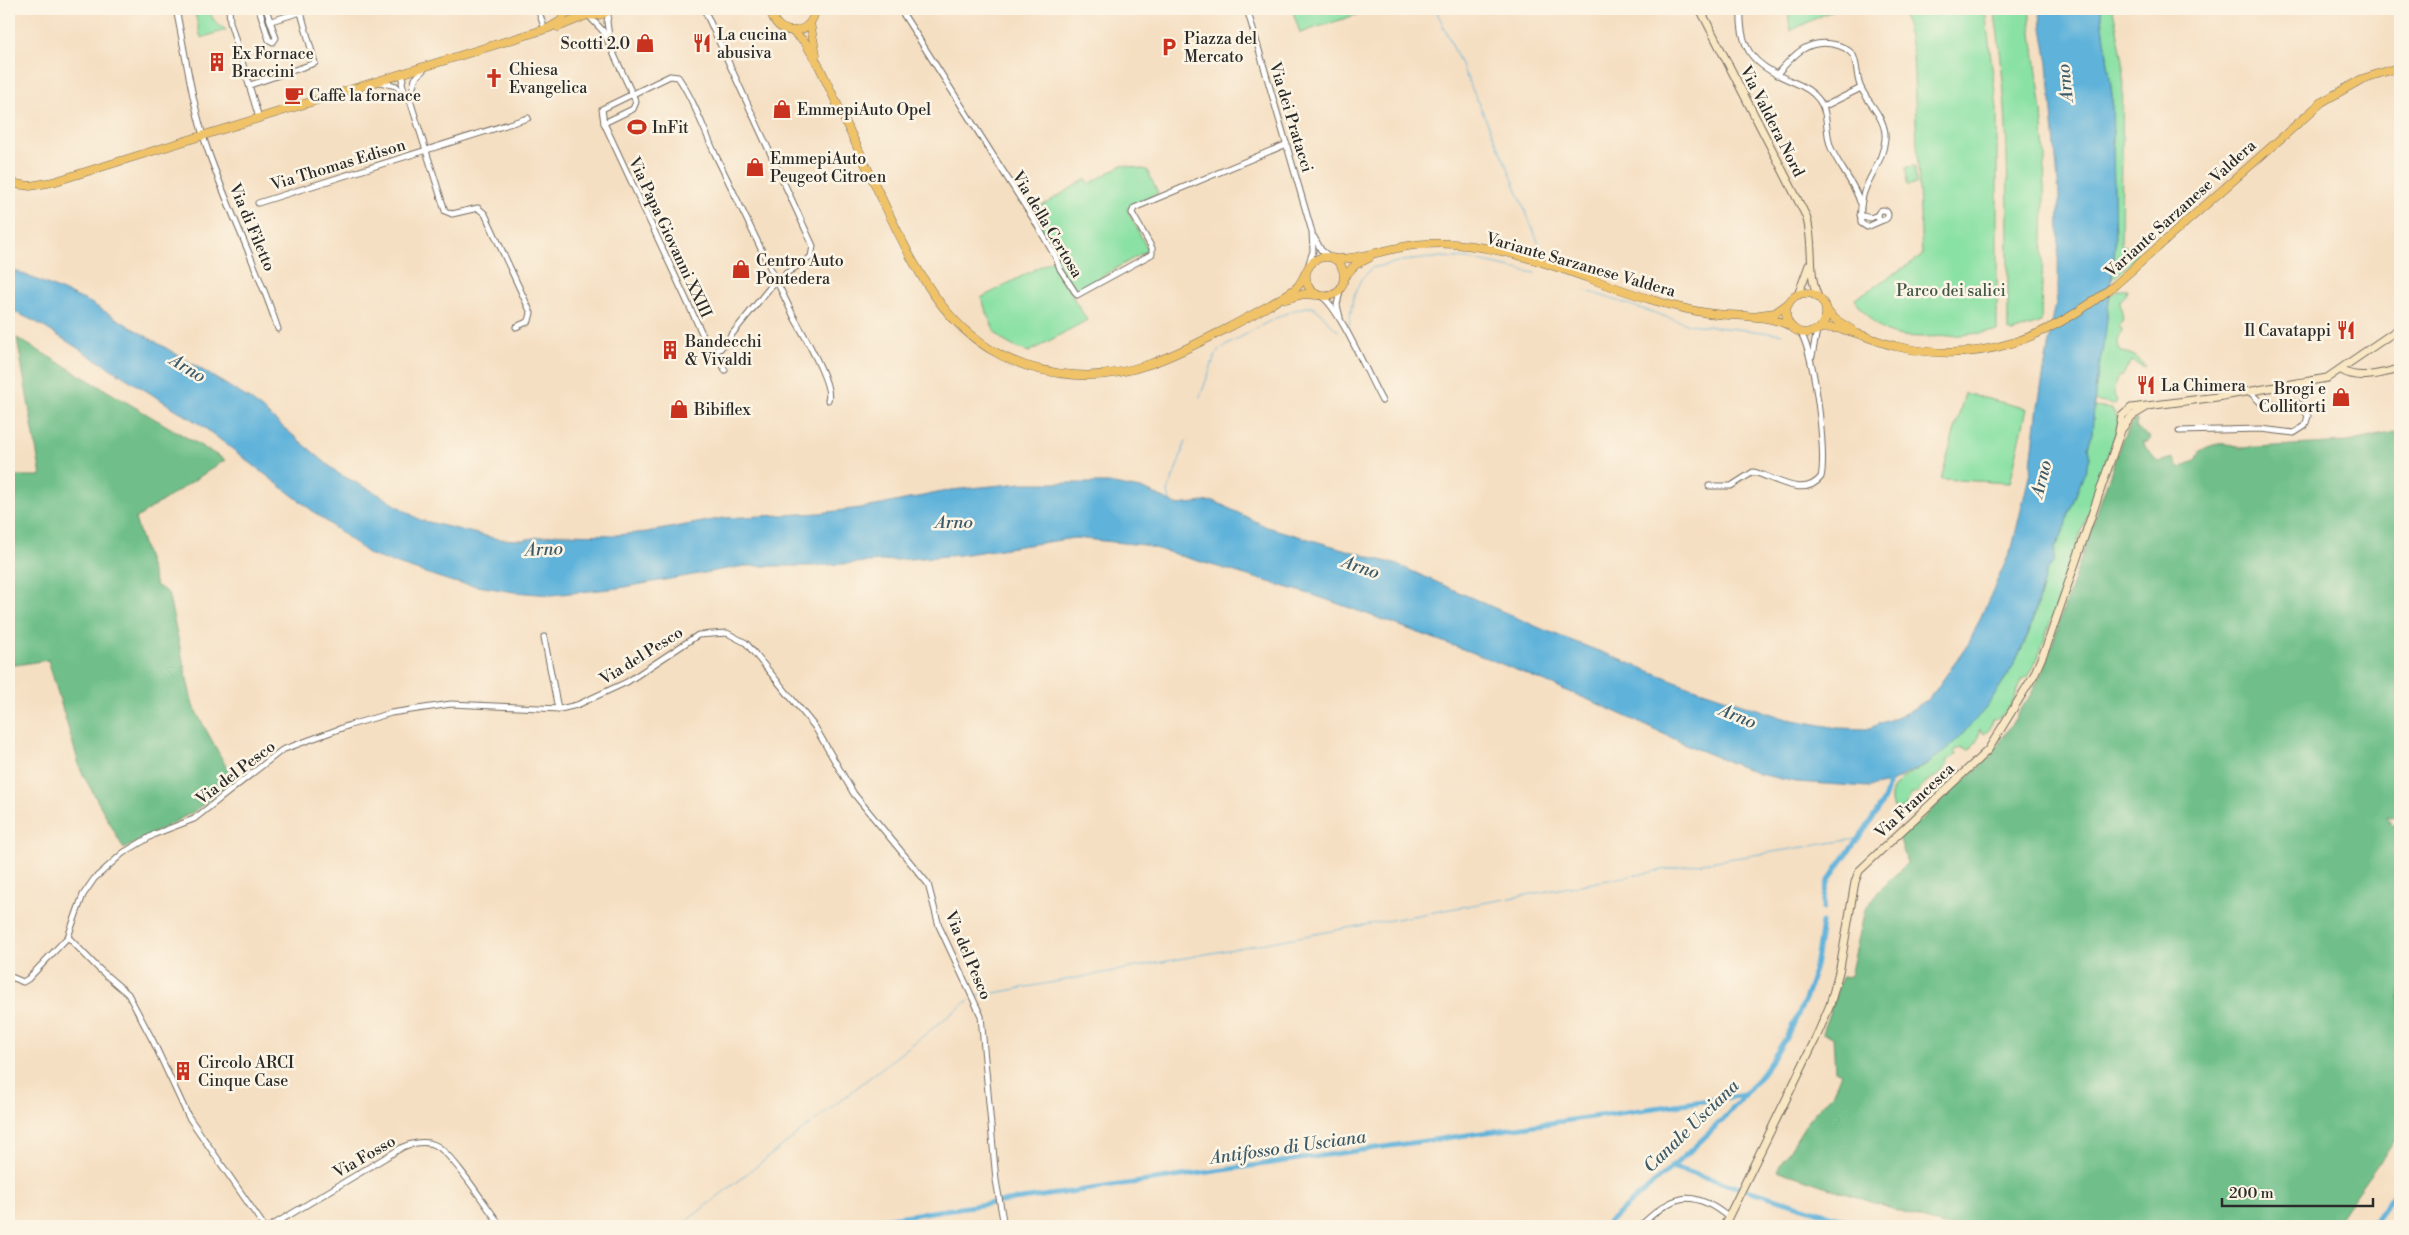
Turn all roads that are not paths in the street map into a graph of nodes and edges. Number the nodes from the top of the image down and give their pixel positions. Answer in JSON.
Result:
{"nodes":[{"id":1,"x":176,"y":9,"type":"edge"},
{"id":2,"x":229,"y":9,"type":"edge"},
{"id":3,"x":262,"y":9,"type":"edge"},
{"id":4,"x":266,"y":9,"type":"edge"},
{"id":5,"x":538,"y":9,"type":"edge"},
{"id":6,"x":567,"y":9,"type":"edge"},
{"id":7,"x":575,"y":9,"type":"edge"},
{"id":8,"x":704,"y":9,"type":"edge"},
{"id":9,"x":771,"y":9,"type":"edge"},
{"id":10,"x":900,"y":9,"type":"edge"},
{"id":11,"x":1247,"y":9,"type":"edge"},
{"id":12,"x":1700,"y":9,"type":"edge"},
{"id":13,"x":1741,"y":9,"type":"edge"},
{"id":14,"x":300,"y":10,"type":"edge"},
{"id":15,"x":610,"y":10,"type":"edge"},
{"id":16,"x":815,"y":10,"type":"edge"},
{"id":17,"x":588,"y":15,"type":"junction"},
{"id":18,"x":271,"y":21,"type":"junction"},
{"id":19,"x":810,"y":24,"type":"junction"},
{"id":20,"x":546,"y":26,"type":"junction"},
{"id":21,"x":793,"y":32,"type":"junction"},
{"id":22,"x":610,"y":44,"type":"junction"},
{"id":23,"x":428,"y":66,"type":"junction"},
{"id":24,"x":2400,"y":67,"type":"edge"},
{"id":25,"x":820,"y":68,"type":"junction"},
{"id":26,"x":404,"y":74,"type":"junction"},
{"id":27,"x":1776,"y":75,"type":"junction"},
{"id":28,"x":379,"y":82,"type":"junction"},
{"id":29,"x":250,"y":85,"type":"junction"},
{"id":30,"x":412,"y":86,"type":"junction"},
{"id":31,"x":1861,"y":88,"type":"junction"},
{"id":32,"x":405,"y":93,"type":"junction"},
{"id":33,"x":634,"y":94,"type":"junction"},
{"id":34,"x":410,"y":100,"type":"junction"},
{"id":35,"x":1823,"y":107,"type":"junction"},
{"id":36,"x":259,"y":118,"type":"junction"},
{"id":37,"x":528,"y":118,"type":"dead end"},
{"id":38,"x":604,"y":123,"type":"junction"},
{"id":39,"x":204,"y":135,"type":"junction"},
{"id":40,"x":1287,"y":144,"type":"junction"},
{"id":41,"x":426,"y":150,"type":"junction"},
{"id":42,"x":9,"y":183,"type":"edge"},
{"id":43,"x":1865,"y":186,"type":"junction"},
{"id":44,"x":1854,"y":188,"type":"junction"},
{"id":45,"x":258,"y":203,"type":"dead end"},
{"id":46,"x":1860,"y":203,"type":"junction"},
{"id":47,"x":1860,"y":215,"type":"junction"},
{"id":48,"x":1878,"y":215,"type":"junction"},
{"id":49,"x":1883,"y":220,"type":"junction"},
{"id":50,"x":1312,"y":232,"type":"junction"},
{"id":51,"x":1811,"y":250,"type":"junction"},
{"id":52,"x":1380,"y":252,"type":"junction"},
{"id":53,"x":1333,"y":258,"type":"junction"},
{"id":54,"x":1307,"y":270,"type":"junction"},
{"id":55,"x":1345,"y":276,"type":"junction"},
{"id":56,"x":776,"y":280,"type":"junction"},
{"id":57,"x":1341,"y":289,"type":"junction"},
{"id":58,"x":1319,"y":296,"type":"junction"},
{"id":59,"x":1818,"y":297,"type":"junction"},
{"id":60,"x":1795,"y":298,"type":"junction"},
{"id":61,"x":1825,"y":307,"type":"junction"},
{"id":62,"x":1263,"y":309,"type":"junction"},
{"id":63,"x":1744,"y":316,"type":"junction"},
{"id":64,"x":1342,"y":324,"type":"junction"},
{"id":65,"x":516,"y":327,"type":"dead end"},
{"id":66,"x":1792,"y":327,"type":"junction"},
{"id":67,"x":2400,"y":328,"type":"edge"},
{"id":68,"x":278,"y":329,"type":"dead end"},
{"id":69,"x":1817,"y":329,"type":"junction"},
{"id":70,"x":1800,"y":332,"type":"junction"},
{"id":71,"x":1860,"y":335,"type":"junction"},
{"id":72,"x":716,"y":350,"type":"junction"},
{"id":73,"x":1812,"y":362,"type":"junction"},
{"id":74,"x":2400,"y":369,"type":"edge"},
{"id":75,"x":725,"y":370,"type":"dead end"},
{"id":76,"x":2341,"y":370,"type":"junction"},
{"id":77,"x":2250,"y":392,"type":"junction"},
{"id":78,"x":828,"y":400,"type":"dead end"},
{"id":79,"x":1382,"y":401,"type":"dead end"},
{"id":80,"x":2180,"y":431,"type":"dead end"},
{"id":81,"x":1709,"y":486,"type":"dead end"},
{"id":82,"x":544,"y":637,"type":"dead end"},
{"id":83,"x":558,"y":709,"type":"junction"},
{"id":84,"x":68,"y":937,"type":"junction"},
{"id":85,"x":9,"y":976,"type":"edge"},
{"id":86,"x":1730,"y":1214,"type":"junction"},
{"id":87,"x":264,"y":1226,"type":"edge"},
{"id":88,"x":271,"y":1226,"type":"edge"},
{"id":89,"x":501,"y":1226,"type":"edge"},
{"id":90,"x":1004,"y":1226,"type":"edge"},
{"id":91,"x":1640,"y":1226,"type":"edge"},
{"id":92,"x":1724,"y":1226,"type":"edge"}],
"edges":[{"from":1,"to":39,"type":"street","name":"Via di Filetto"},
{"from":2,"to":29,"type":"street"},
{"from":3,"to":18,"type":"street"},
{"from":4,"to":18,"type":"street"},
{"from":5,"to":20,"type":"street"},
{"from":6,"to":20,"type":"main road"},
{"from":7,"to":17,"type":"main road"},
{"from":8,"to":56,"type":"street"},
{"from":9,"to":21,"type":"main road"},
{"from":10,"to":40,"type":"street","name":"Via della Certosa"},
{"from":11,"to":40,"type":"street","name":"Via dei Pratacci"},
{"from":12,"to":51,"type":"main road","name":"Via Valdera Nord"},
{"from":13,"to":27,"type":"street"},
{"from":14,"to":18,"type":"street"},
{"from":14,"to":29,"type":"street"},
{"from":15,"to":17,"type":"main road"},
{"from":15,"to":22,"type":"street"},
{"from":16,"to":19,"type":"main road"},
{"from":17,"to":20,"type":"main road"},
{"from":17,"to":22,"type":"street"},
{"from":19,"to":21,"type":"main road"},
{"from":19,"to":25,"type":"main road"},
{"from":20,"to":23,"type":"main road"},
{"from":21,"to":25,"type":"main road"},
{"from":22,"to":33,"type":"street"},
{"from":23,"to":26,"type":"main road"},
{"from":23,"to":30,"type":"street"},
{"from":24,"to":71,"type":"main road","name":"Variante Sarzanese Valdera"},
{"from":25,"to":62,"type":"main road"},
{"from":26,"to":28,"type":"main road"},
{"from":26,"to":30,"type":"street"},
{"from":26,"to":32,"type":"street"},
{"from":27,"to":31,"type":"street"},
{"from":27,"to":35,"type":"street"},
{"from":28,"to":32,"type":"street"},
{"from":28,"to":36,"type":"main road"},
{"from":29,"to":36,"type":"street"},
{"from":30,"to":34,"type":"street"},
{"from":31,"to":35,"type":"street"},
{"from":31,"to":43,"type":"street"},
{"from":32,"to":34,"type":"street"},
{"from":33,"to":38,"type":"street"},
{"from":33,"to":38,"type":"street"},
{"from":33,"to":56,"type":"street"},
{"from":34,"to":41,"type":"street"},
{"from":35,"to":44,"type":"street"},
{"from":36,"to":39,"type":"main road"},
{"from":37,"to":41,"type":"street","name":"Via Thomas Edison"},
{"from":38,"to":72,"type":"street","name":"Via Papa Giovanni XXIII"},
{"from":39,"to":42,"type":"main road"},
{"from":39,"to":68,"type":"street","name":"Via di Filetto"},
{"from":40,"to":50,"type":"street","name":"Via dei Pratacci"},
{"from":41,"to":45,"type":"street","name":"Via Thomas Edison"},
{"from":41,"to":65,"type":"street"},
{"from":43,"to":44,"type":"street"},
{"from":43,"to":46,"type":"street"},
{"from":44,"to":46,"type":"street"},
{"from":46,"to":47,"type":"street"},
{"from":47,"to":48,"type":"street"},
{"from":47,"to":49,"type":"street"},
{"from":48,"to":49,"type":"street"},
{"from":48,"to":49,"type":"street"},
{"from":50,"to":53,"type":"street","name":"Via dei Pratacci"},
{"from":50,"to":54,"type":"street","name":"Via dei Pratacci"},
{"from":51,"to":59,"type":"main road"},
{"from":51,"to":60,"type":"main road"},
{"from":52,"to":53,"type":"main road","name":"Variante Sarzanese Valdera"},
{"from":52,"to":55,"type":"main road","name":"Variante Sarzanese Valdera"},
{"from":52,"to":63,"type":"main road","name":"Variante Sarzanese Valdera"},
{"from":53,"to":54,"type":"main road"},
{"from":53,"to":55,"type":"main road"},
{"from":54,"to":58,"type":"main road"},
{"from":54,"to":62,"type":"main road"},
{"from":55,"to":57,"type":"main road"},
{"from":56,"to":72,"type":"street"},
{"from":56,"to":78,"type":"street"},
{"from":57,"to":58,"type":"main road"},
{"from":57,"to":64,"type":"street"},
{"from":58,"to":62,"type":"main road"},
{"from":58,"to":64,"type":"street"},
{"from":59,"to":60,"type":"main road"},
{"from":59,"to":61,"type":"main road"},
{"from":60,"to":63,"type":"main road","name":"Variante Sarzanese Valdera"},
{"from":60,"to":66,"type":"main road"},
{"from":61,"to":69,"type":"main road"},
{"from":61,"to":71,"type":"main road"},
{"from":63,"to":66,"type":"main road","name":"Variante Sarzanese Valdera"},
{"from":64,"to":79,"type":"street"},
{"from":66,"to":70,"type":"main road"},
{"from":67,"to":76,"type":"main road"},
{"from":69,"to":70,"type":"main road"},
{"from":69,"to":71,"type":"main road","name":"Variante Sarzanese Valdera"},
{"from":69,"to":73,"type":"street"},
{"from":70,"to":73,"type":"street"},
{"from":72,"to":75,"type":"street","name":"Via Papa Giovanni XXIII"},
{"from":73,"to":81,"type":"street"},
{"from":74,"to":76,"type":"main road"},
{"from":76,"to":77,"type":"main road"},
{"from":77,"to":80,"type":"street"},
{"from":77,"to":86,"type":"main road","name":"Via Francesca"},
{"from":82,"to":83,"type":"street"},
{"from":83,"to":84,"type":"street","name":"Via del Pesco"},
{"from":83,"to":90,"type":"street","name":"Via del Pesco"},
{"from":84,"to":85,"type":"street"},
{"from":84,"to":87,"type":"street"},
{"from":86,"to":91,"type":"street"},
{"from":86,"to":92,"type":"main road","name":"Via Francesca"},
{"from":88,"to":89,"type":"street","name":"Via Fosso"}]}
